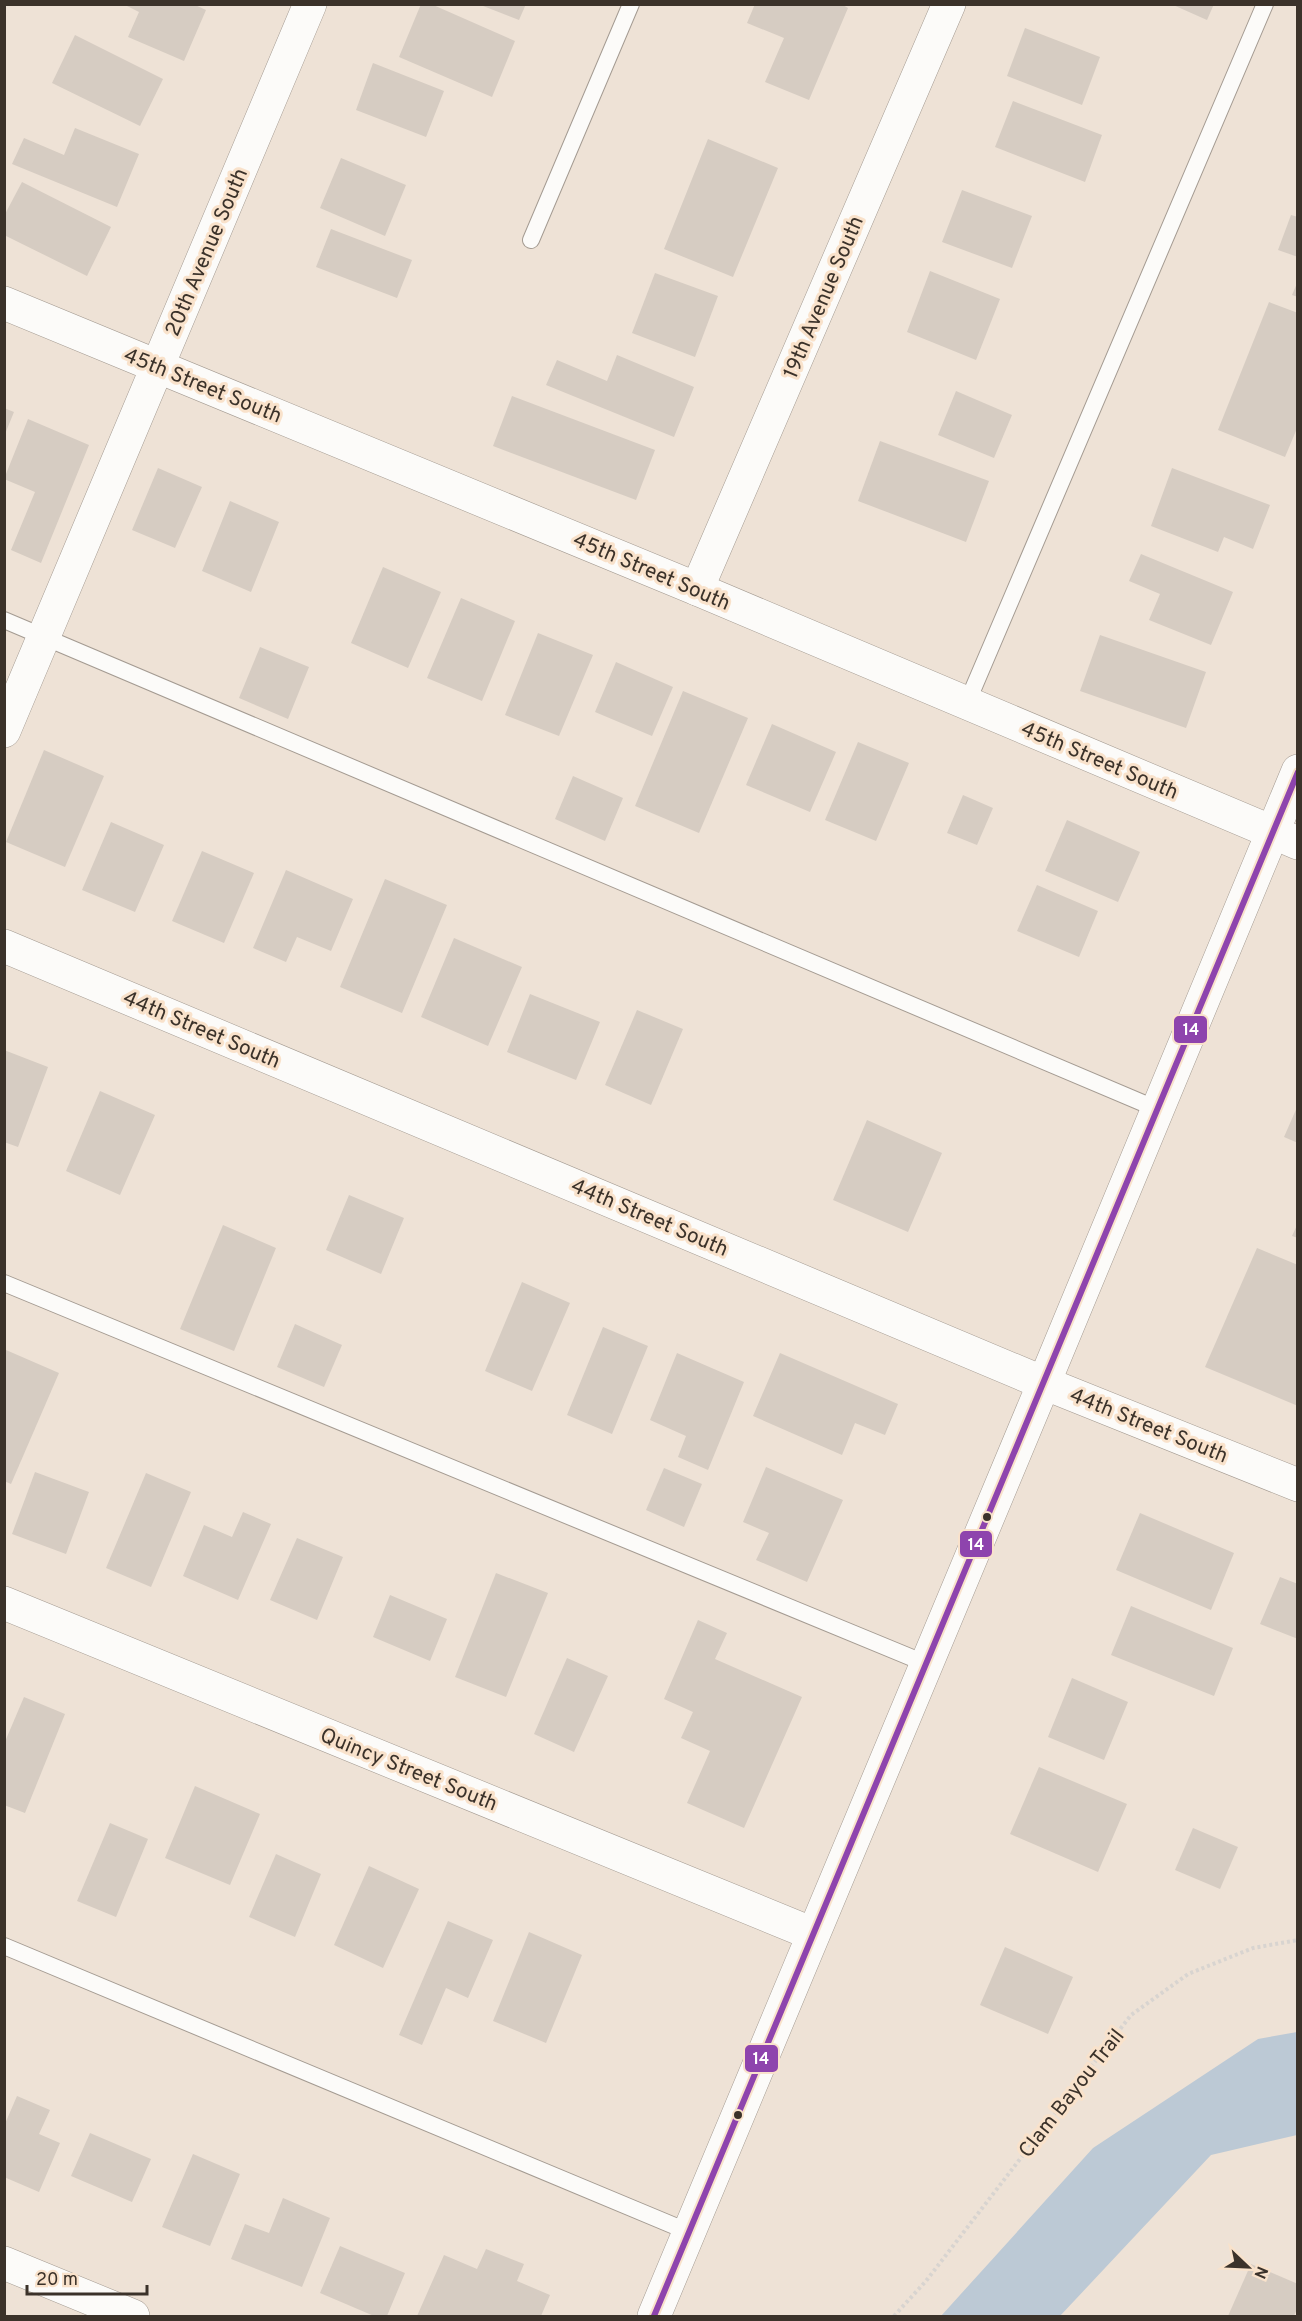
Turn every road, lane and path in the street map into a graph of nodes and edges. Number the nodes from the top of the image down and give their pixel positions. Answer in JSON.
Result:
{"nodes":[{"id":1,"x":310,"y":4,"type":"edge"},
{"id":2,"x":631,"y":4,"type":"edge"},
{"id":3,"x":949,"y":4,"type":"edge"},
{"id":4,"x":1265,"y":4,"type":"edge"},
{"id":5,"x":531,"y":240,"type":"dead end"},
{"id":6,"x":4,"y":303,"type":"edge"},
{"id":7,"x":158,"y":367,"type":"junction"},
{"id":8,"x":697,"y":589,"type":"junction"},
{"id":9,"x":4,"y":620,"type":"edge"},
{"id":10,"x":44,"y":637,"type":"junction"},
{"id":11,"x":967,"y":703,"type":"junction"},
{"id":12,"x":4,"y":731,"type":"edge"},
{"id":13,"x":1298,"y":771,"type":"edge"},
{"id":14,"x":1284,"y":838,"type":"edge"},
{"id":15,"x":4,"y":946,"type":"edge"},
{"id":16,"x":1157,"y":1109,"type":"junction"},
{"id":17,"x":4,"y":1283,"type":"edge"},
{"id":18,"x":1044,"y":1383,"type":"junction"},
{"id":19,"x":1298,"y":1485,"type":"edge"},
{"id":20,"x":4,"y":1604,"type":"edge"},
{"id":21,"x":927,"y":1664,"type":"junction"},
{"id":22,"x":813,"y":1934,"type":"junction"},
{"id":23,"x":1298,"y":1940,"type":"edge"},
{"id":24,"x":4,"y":1946,"type":"edge"},
{"id":25,"x":689,"y":2232,"type":"junction"},
{"id":26,"x":4,"y":2263,"type":"edge"},
{"id":27,"x":134,"y":2316,"type":"edge"},
{"id":28,"x":654,"y":2316,"type":"edge"},
{"id":29,"x":894,"y":2316,"type":"edge"}],
"edges":[{"from":1,"to":7,"type":"street","name":"20th Avenue South"},
{"from":2,"to":5,"type":"lane"},
{"from":3,"to":8,"type":"street","name":"19th Avenue South"},
{"from":4,"to":11,"type":"lane"},
{"from":6,"to":7,"type":"street","name":"45th Street South"},
{"from":7,"to":8,"type":"street","name":"45th Street South"},
{"from":7,"to":10,"type":"street","name":"20th Avenue South"},
{"from":8,"to":11,"type":"street","name":"45th Street South"},
{"from":9,"to":10,"type":"lane"},
{"from":10,"to":12,"type":"street","name":"20th Avenue South"},
{"from":10,"to":16,"type":"lane"},
{"from":11,"to":14,"type":"street","name":"45th Street South"},
{"from":13,"to":14,"type":"street"},
{"from":14,"to":16,"type":"street"},
{"from":15,"to":18,"type":"street","name":"44th Street South"},
{"from":16,"to":18,"type":"street"},
{"from":17,"to":21,"type":"lane"},
{"from":18,"to":19,"type":"street","name":"44th Street South"},
{"from":18,"to":21,"type":"street"},
{"from":20,"to":22,"type":"street","name":"Quincy Street South"},
{"from":21,"to":22,"type":"street"},
{"from":22,"to":25,"type":"street"},
{"from":23,"to":29,"type":"path","name":"Clam Bayou Trail"},
{"from":24,"to":25,"type":"lane"},
{"from":25,"to":28,"type":"street"},
{"from":26,"to":27,"type":"street"}]}
